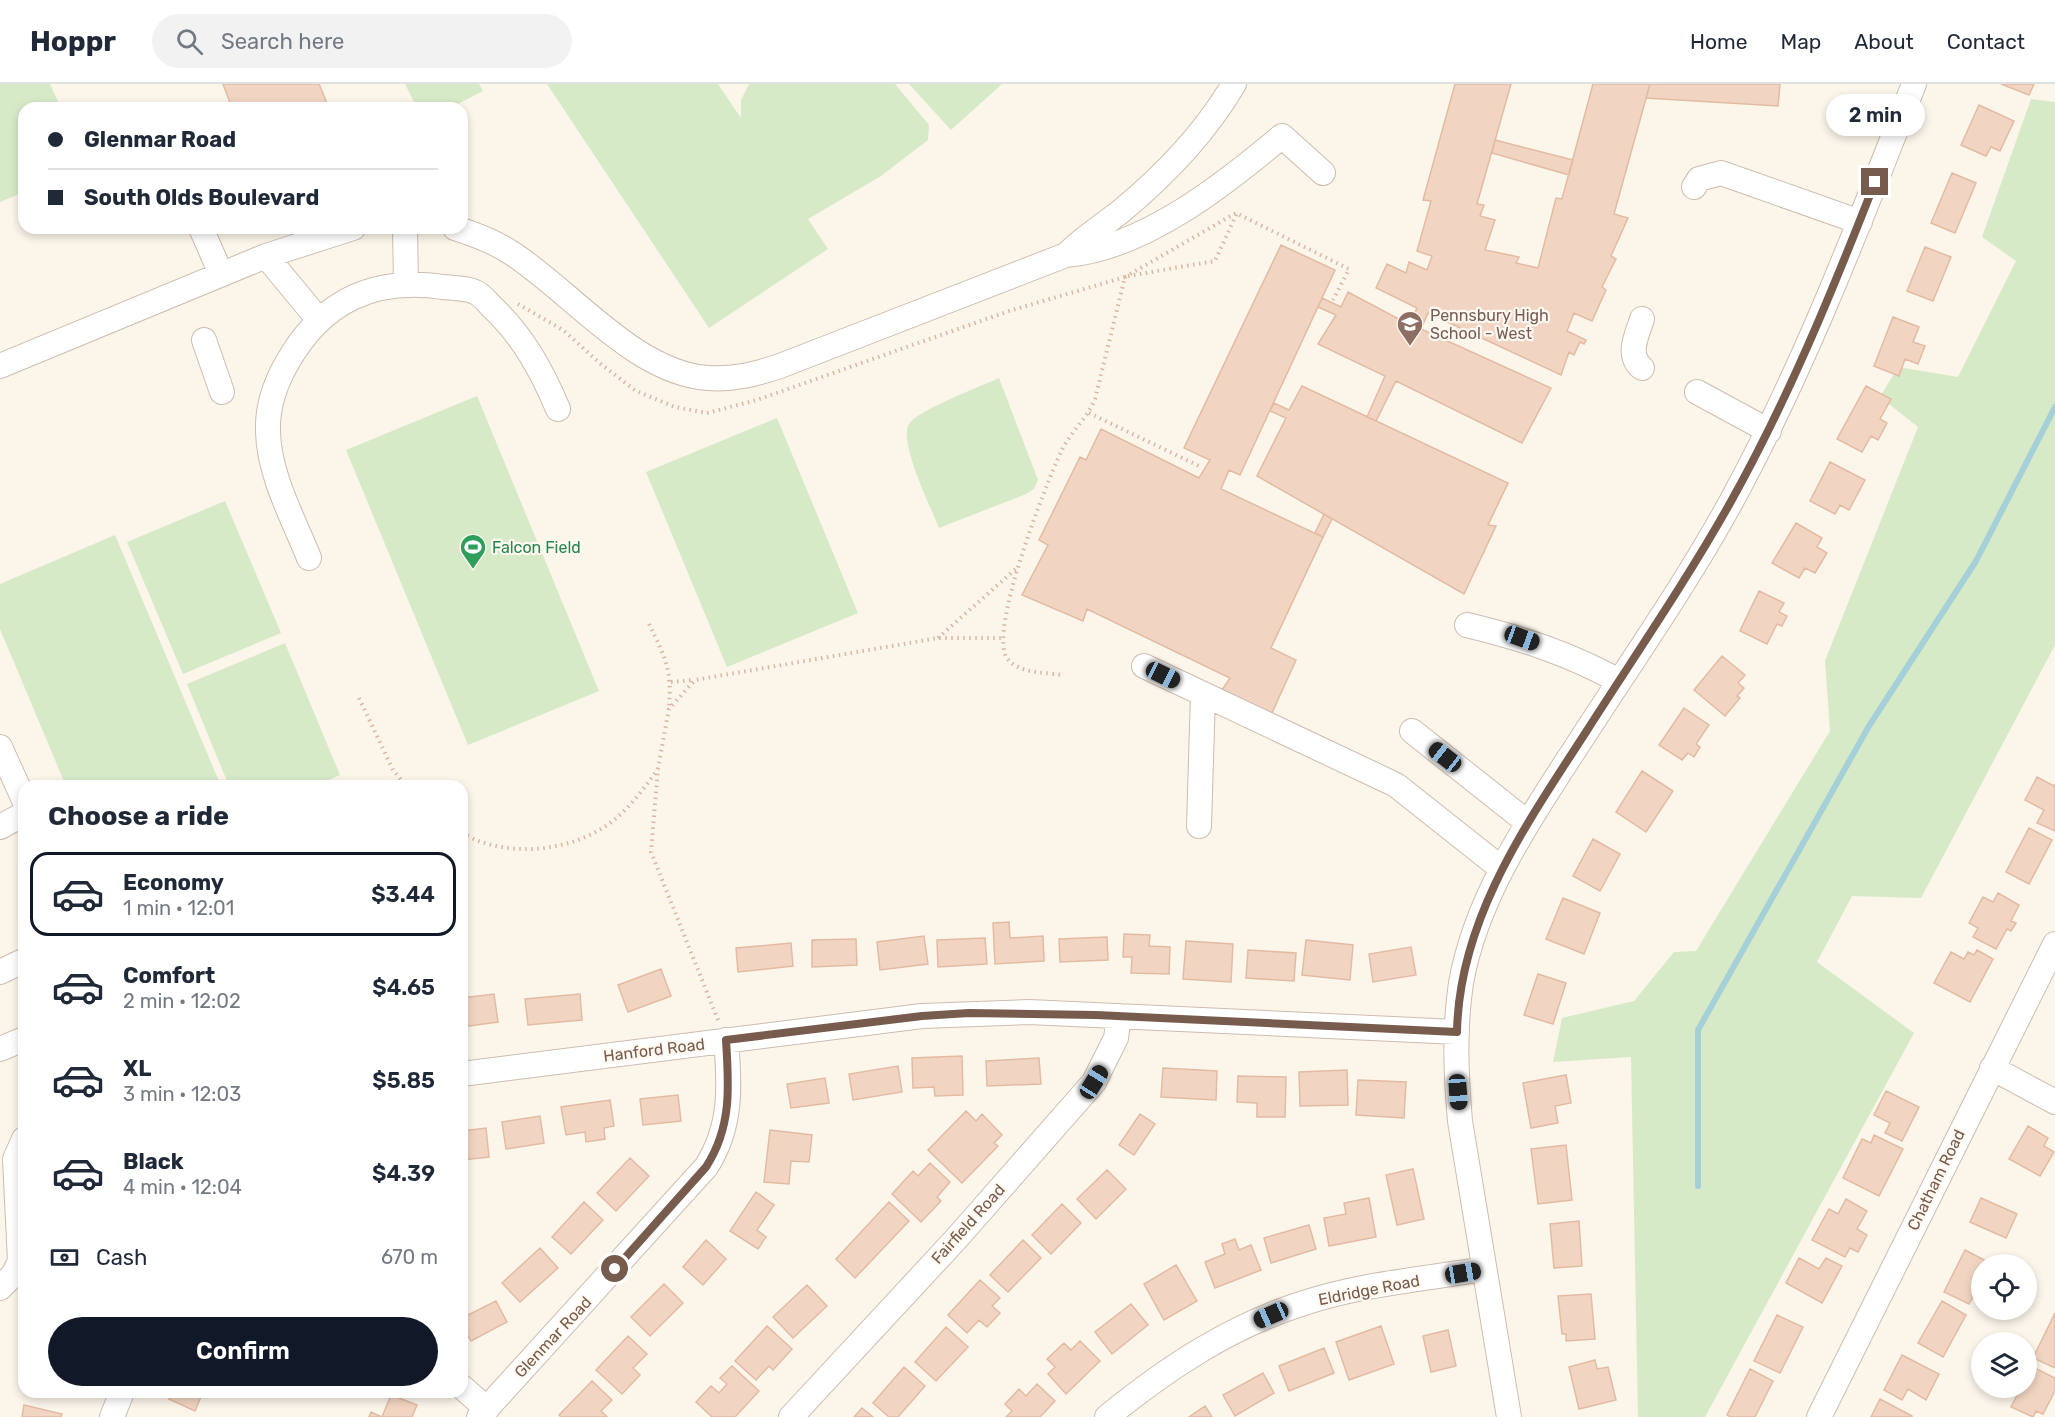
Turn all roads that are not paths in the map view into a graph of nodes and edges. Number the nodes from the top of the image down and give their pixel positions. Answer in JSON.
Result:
{"nodes":[{"id":1,"x":1234,"y":84,"type":"edge"},
{"id":2,"x":1914,"y":84,"type":"edge"},
{"id":3,"x":1323,"y":173,"type":"dead end"},
{"id":4,"x":1694,"y":187,"type":"dead end"},
{"id":5,"x":1860,"y":222,"type":"junction"},
{"id":6,"x":468,"y":233,"type":"edge"},
{"id":7,"x":204,"y":234,"type":"edge"},
{"id":8,"x":334,"y":234,"type":"edge"},
{"id":9,"x":405,"y":234,"type":"edge"},
{"id":10,"x":1066,"y":255,"type":"junction"},
{"id":11,"x":266,"y":256,"type":"junction"},
{"id":12,"x":221,"y":274,"type":"junction"},
{"id":13,"x":406,"y":285,"type":"junction"},
{"id":14,"x":318,"y":319,"type":"junction"},
{"id":15,"x":1642,"y":319,"type":"dead end"},
{"id":16,"x":204,"y":340,"type":"dead end"},
{"id":17,"x":3,"y":357,"type":"edge"},
{"id":18,"x":1642,"y":368,"type":"dead end"},
{"id":19,"x":222,"y":392,"type":"dead end"},
{"id":20,"x":1697,"y":392,"type":"dead end"},
{"id":21,"x":558,"y":409,"type":"dead end"},
{"id":22,"x":1769,"y":431,"type":"junction"},
{"id":23,"x":309,"y":558,"type":"dead end"},
{"id":24,"x":1467,"y":625,"type":"dead end"},
{"id":25,"x":1144,"y":666,"type":"dead end"},
{"id":26,"x":1619,"y":681,"type":"junction"},
{"id":27,"x":1202,"y":700,"type":"junction"},
{"id":28,"x":1412,"y":731,"type":"dead end"},
{"id":29,"x":0,"y":747,"type":"edge"},
{"id":30,"x":18,"y":788,"type":"edge"},
{"id":31,"x":18,"y":817,"type":"edge"},
{"id":32,"x":1527,"y":822,"type":"junction"},
{"id":33,"x":1199,"y":826,"type":"dead end"},
{"id":34,"x":0,"y":827,"type":"edge"},
{"id":35,"x":1502,"y":869,"type":"junction"},
{"id":36,"x":2055,"y":944,"type":"edge"},
{"id":37,"x":18,"y":963,"type":"edge"},
{"id":38,"x":0,"y":972,"type":"edge"},
{"id":39,"x":1119,"y":1016,"type":"junction"},
{"id":40,"x":1457,"y":1032,"type":"junction"},
{"id":41,"x":726,"y":1040,"type":"junction"},
{"id":42,"x":18,"y":1042,"type":"edge"},
{"id":43,"x":0,"y":1049,"type":"edge"},
{"id":44,"x":1992,"y":1068,"type":"junction"},
{"id":45,"x":468,"y":1073,"type":"edge"},
{"id":46,"x":2055,"y":1102,"type":"edge"},
{"id":47,"x":15,"y":1141,"type":"edge"},
{"id":48,"x":18,"y":1215,"type":"edge"},
{"id":49,"x":18,"y":1265,"type":"edge"},
{"id":50,"x":1484,"y":1269,"type":"junction"},
{"id":51,"x":0,"y":1288,"type":"edge"},
{"id":52,"x":468,"y":1394,"type":"edge"},
{"id":53,"x":120,"y":1398,"type":"edge"},
{"id":54,"x":483,"y":1413,"type":"edge"},
{"id":55,"x":112,"y":1417,"type":"edge"},
{"id":56,"x":791,"y":1417,"type":"edge"},
{"id":57,"x":1107,"y":1417,"type":"edge"},
{"id":58,"x":1509,"y":1417,"type":"edge"},
{"id":59,"x":1820,"y":1417,"type":"edge"}],
"edges":[{"from":1,"to":10,"type":"street"},
{"from":2,"to":5,"type":"street"},
{"from":3,"to":10,"type":"street"},
{"from":4,"to":5,"type":"street"},
{"from":5,"to":22,"type":"street"},
{"from":6,"to":10,"type":"street"},
{"from":7,"to":12,"type":"street"},
{"from":8,"to":11,"type":"street"},
{"from":9,"to":13,"type":"street"},
{"from":11,"to":12,"type":"street"},
{"from":11,"to":14,"type":"street"},
{"from":12,"to":17,"type":"street"},
{"from":13,"to":14,"type":"street"},
{"from":13,"to":21,"type":"street"},
{"from":14,"to":23,"type":"street"},
{"from":15,"to":18,"type":"street"},
{"from":16,"to":19,"type":"street"},
{"from":20,"to":22,"type":"street"},
{"from":22,"to":26,"type":"street"},
{"from":24,"to":26,"type":"street"},
{"from":25,"to":27,"type":"street"},
{"from":26,"to":32,"type":"street"},
{"from":27,"to":33,"type":"street"},
{"from":27,"to":35,"type":"street"},
{"from":28,"to":32,"type":"street"},
{"from":29,"to":30,"type":"street"},
{"from":31,"to":34,"type":"street"},
{"from":32,"to":35,"type":"street"},
{"from":35,"to":40,"type":"street"},
{"from":36,"to":44,"type":"street","name":"Chatham Road"},
{"from":37,"to":38,"type":"street"},
{"from":39,"to":40,"type":"street","name":"Hanford Road"},
{"from":39,"to":41,"type":"street","name":"Hanford Road"},
{"from":39,"to":56,"type":"street","name":"Fairfield Road"},
{"from":40,"to":50,"type":"street"},
{"from":41,"to":45,"type":"street","name":"Hanford Road"},
{"from":41,"to":54,"type":"street","name":"Glenmar Road"},
{"from":42,"to":43,"type":"street"},
{"from":44,"to":46,"type":"street"},
{"from":44,"to":59,"type":"street","name":"Chatham Road"},
{"from":47,"to":48,"type":"street"},
{"from":49,"to":51,"type":"street"},
{"from":50,"to":57,"type":"street","name":"Eldridge Road"},
{"from":50,"to":58,"type":"street"},
{"from":52,"to":54,"type":"street"},
{"from":53,"to":55,"type":"street"}]}
